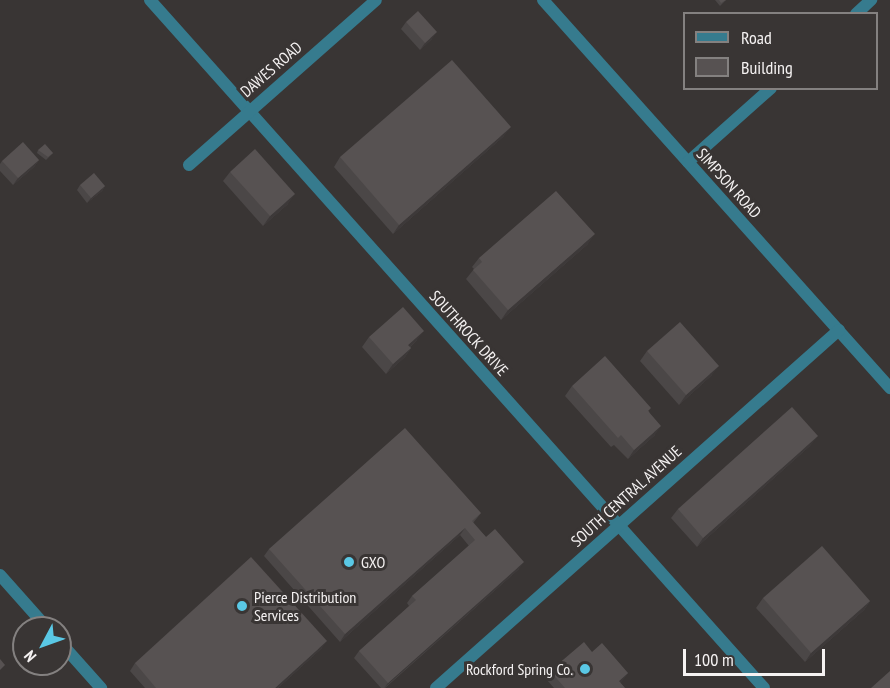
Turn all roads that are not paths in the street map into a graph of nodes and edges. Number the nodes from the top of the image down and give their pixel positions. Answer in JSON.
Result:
{"nodes":[{"id":1,"x":150,"y":0,"type":"edge"},
{"id":2,"x":376,"y":0,"type":"edge"},
{"id":3,"x":543,"y":0,"type":"edge"},
{"id":4,"x":871,"y":0,"type":"edge"},
{"id":5,"x":858,"y":12,"type":"edge"},
{"id":6,"x":769,"y":90,"type":"edge"},
{"id":7,"x":248,"y":111,"type":"junction"},
{"id":8,"x":688,"y":162,"type":"junction"},
{"id":9,"x":189,"y":165,"type":"dead end"},
{"id":10,"x":839,"y":330,"type":"junction"},
{"id":11,"x":890,"y":388,"type":"edge"},
{"id":12,"x":618,"y":525,"type":"junction"},
{"id":13,"x":0,"y":575,"type":"edge"},
{"id":14,"x":36,"y":616,"type":"edge"},
{"id":15,"x":72,"y":655,"type":"edge"},
{"id":16,"x":101,"y":688,"type":"edge"},
{"id":17,"x":436,"y":688,"type":"edge"},
{"id":18,"x":764,"y":688,"type":"edge"}],
"edges":[{"from":1,"to":7,"type":"street","name":"SOUTHROCK DRIVE"},
{"from":2,"to":7,"type":"street","name":"DAWES ROAD"},
{"from":3,"to":8,"type":"street","name":"SIMPSON ROAD"},
{"from":4,"to":5,"type":"street"},
{"from":6,"to":8,"type":"street"},
{"from":7,"to":9,"type":"street","name":"DAWES ROAD"},
{"from":7,"to":12,"type":"street","name":"SOUTHROCK DRIVE"},
{"from":8,"to":10,"type":"street","name":"SIMPSON ROAD"},
{"from":10,"to":11,"type":"street","name":"SIMPSON ROAD"},
{"from":10,"to":12,"type":"street","name":"SOUTH CENTRAL AVENUE"},
{"from":12,"to":17,"type":"street","name":"SOUTH CENTRAL AVENUE"},
{"from":12,"to":18,"type":"street","name":"SOUTHROCK DRIVE"},
{"from":13,"to":14,"type":"street"},
{"from":15,"to":16,"type":"street"}]}
